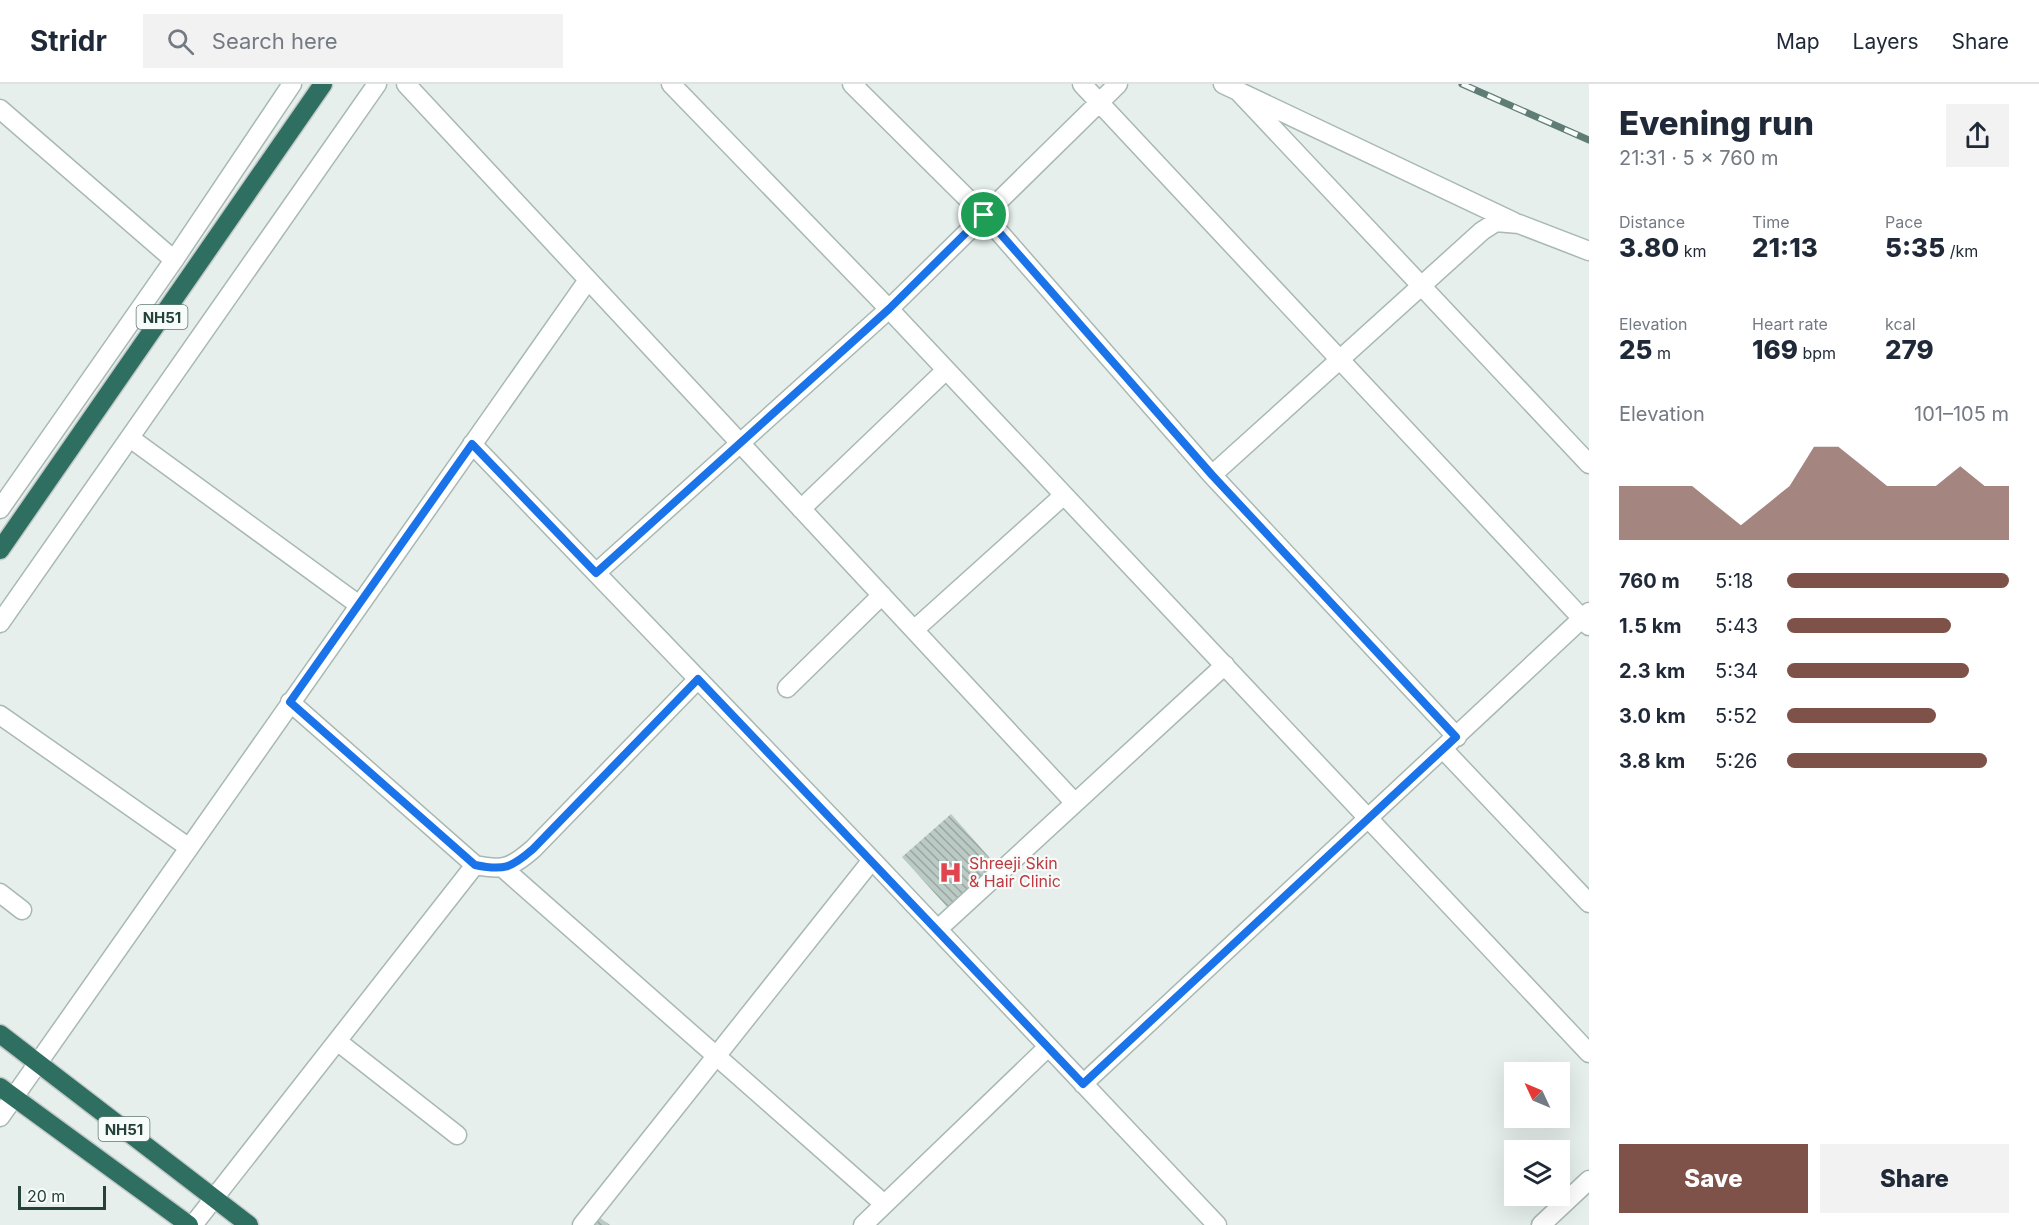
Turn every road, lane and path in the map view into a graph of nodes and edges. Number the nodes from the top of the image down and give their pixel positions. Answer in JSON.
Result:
{"nodes":[{"id":1,"x":292,"y":84,"type":"edge"},
{"id":2,"x":323,"y":84,"type":"edge"},
{"id":3,"x":377,"y":84,"type":"edge"},
{"id":4,"x":406,"y":84,"type":"edge"},
{"id":5,"x":671,"y":84,"type":"edge"},
{"id":6,"x":852,"y":84,"type":"edge"},
{"id":7,"x":1082,"y":84,"type":"edge"},
{"id":8,"x":1118,"y":84,"type":"edge"},
{"id":9,"x":1230,"y":88,"type":"edge"},
{"id":10,"x":1099,"y":102,"type":"junction"},
{"id":11,"x":0,"y":109,"type":"edge"},
{"id":12,"x":984,"y":215,"type":"junction"},
{"id":13,"x":1519,"y":224,"type":"junction"},
{"id":14,"x":1589,"y":252,"type":"edge"},
{"id":15,"x":174,"y":260,"type":"junction"},
{"id":16,"x":588,"y":280,"type":"junction"},
{"id":17,"x":1421,"y":286,"type":"junction"},
{"id":18,"x":889,"y":309,"type":"junction"},
{"id":19,"x":1340,"y":360,"type":"junction"},
{"id":20,"x":946,"y":370,"type":"junction"},
{"id":21,"x":130,"y":438,"type":"junction"},
{"id":22,"x":739,"y":442,"type":"junction"},
{"id":23,"x":472,"y":444,"type":"junction"},
{"id":24,"x":1589,"y":464,"type":"edge"},
{"id":25,"x":1212,"y":475,"type":"junction"},
{"id":26,"x":1064,"y":495,"type":"junction"},
{"id":27,"x":0,"y":509,"type":"edge"},
{"id":28,"x":801,"y":509,"type":"junction"},
{"id":29,"x":0,"y":550,"type":"edge"},
{"id":30,"x":596,"y":573,"type":"junction"},
{"id":31,"x":882,"y":595,"type":"junction"},
{"id":32,"x":359,"y":604,"type":"junction"},
{"id":33,"x":1587,"y":619,"type":"edge"},
{"id":34,"x":0,"y":623,"type":"edge"},
{"id":35,"x":914,"y":630,"type":"junction"},
{"id":36,"x":1225,"y":665,"type":"junction"},
{"id":37,"x":698,"y":679,"type":"junction"},
{"id":38,"x":787,"y":688,"type":"dead end"},
{"id":39,"x":290,"y":702,"type":"junction"},
{"id":40,"x":0,"y":715,"type":"edge"},
{"id":41,"x":1450,"y":743,"type":"junction"},
{"id":42,"x":1076,"y":803,"type":"junction"},
{"id":43,"x":1369,"y":819,"type":"junction"},
{"id":44,"x":188,"y":847,"type":"junction"},
{"id":45,"x":872,"y":860,"type":"junction"},
{"id":46,"x":475,"y":865,"type":"junction"},
{"id":47,"x":503,"y":868,"type":"junction"},
{"id":48,"x":0,"y":894,"type":"edge"},
{"id":49,"x":1589,"y":903,"type":"edge"},
{"id":50,"x":22,"y":910,"type":"dead end"},
{"id":51,"x":938,"y":929,"type":"junction"},
{"id":52,"x":0,"y":1034,"type":"edge"},
{"id":53,"x":337,"y":1041,"type":"junction"},
{"id":54,"x":1048,"y":1047,"type":"junction"},
{"id":55,"x":1589,"y":1053,"type":"edge"},
{"id":56,"x":717,"y":1054,"type":"junction"},
{"id":57,"x":38,"y":1063,"type":"junction"},
{"id":58,"x":1083,"y":1084,"type":"junction"},
{"id":59,"x":7,"y":1092,"type":"edge"},
{"id":60,"x":0,"y":1117,"type":"edge"},
{"id":61,"x":457,"y":1135,"type":"dead end"},
{"id":62,"x":1589,"y":1180,"type":"edge"},
{"id":63,"x":214,"y":1198,"type":"junction"},
{"id":64,"x":884,"y":1203,"type":"junction"},
{"id":65,"x":191,"y":1225,"type":"edge"},
{"id":66,"x":249,"y":1225,"type":"edge"},
{"id":67,"x":582,"y":1225,"type":"edge"},
{"id":68,"x":863,"y":1225,"type":"edge"},
{"id":69,"x":1217,"y":1225,"type":"edge"},
{"id":70,"x":1541,"y":1225,"type":"edge"}],
"edges":[{"from":1,"to":15,"type":"street"},
{"from":2,"to":29,"type":"highway","number":"NH51"},
{"from":3,"to":21,"type":"street"},
{"from":4,"to":16,"type":"street"},
{"from":5,"to":18,"type":"street"},
{"from":6,"to":12,"type":"street"},
{"from":7,"to":10,"type":"street"},
{"from":8,"to":10,"type":"street"},
{"from":9,"to":13,"type":"street"},
{"from":9,"to":17,"type":"street"},
{"from":10,"to":12,"type":"street"},
{"from":10,"to":19,"type":"street"},
{"from":11,"to":15,"type":"street"},
{"from":12,"to":18,"type":"street"},
{"from":12,"to":25,"type":"street"},
{"from":13,"to":14,"type":"street"},
{"from":13,"to":17,"type":"street"},
{"from":15,"to":27,"type":"street"},
{"from":16,"to":22,"type":"street"},
{"from":16,"to":23,"type":"street"},
{"from":17,"to":19,"type":"street"},
{"from":17,"to":24,"type":"street"},
{"from":18,"to":20,"type":"street"},
{"from":18,"to":22,"type":"street"},
{"from":19,"to":25,"type":"street"},
{"from":19,"to":33,"type":"street"},
{"from":20,"to":26,"type":"street"},
{"from":20,"to":28,"type":"street"},
{"from":21,"to":32,"type":"street"},
{"from":21,"to":34,"type":"street"},
{"from":22,"to":28,"type":"street"},
{"from":22,"to":30,"type":"street"},
{"from":23,"to":30,"type":"street"},
{"from":23,"to":32,"type":"street"},
{"from":25,"to":41,"type":"street"},
{"from":26,"to":35,"type":"street"},
{"from":26,"to":36,"type":"street"},
{"from":28,"to":31,"type":"street"},
{"from":30,"to":37,"type":"street"},
{"from":31,"to":35,"type":"street"},
{"from":31,"to":38,"type":"street"},
{"from":32,"to":39,"type":"street"},
{"from":33,"to":41,"type":"street"},
{"from":35,"to":42,"type":"street"},
{"from":36,"to":42,"type":"street"},
{"from":36,"to":43,"type":"street"},
{"from":37,"to":45,"type":"street"},
{"from":37,"to":47,"type":"street"},
{"from":39,"to":44,"type":"street"},
{"from":39,"to":46,"type":"street"},
{"from":40,"to":44,"type":"street"},
{"from":41,"to":43,"type":"street"},
{"from":41,"to":49,"type":"street"},
{"from":42,"to":51,"type":"street"},
{"from":43,"to":55,"type":"street"},
{"from":43,"to":58,"type":"street"},
{"from":44,"to":57,"type":"street"},
{"from":45,"to":51,"type":"street"},
{"from":45,"to":56,"type":"street"},
{"from":46,"to":47,"type":"street"},
{"from":46,"to":53,"type":"street"},
{"from":47,"to":56,"type":"street"},
{"from":48,"to":50,"type":"street"},
{"from":51,"to":54,"type":"street"},
{"from":52,"to":57,"type":"highway","number":"NH51"},
{"from":53,"to":61,"type":"street"},
{"from":53,"to":63,"type":"street"},
{"from":54,"to":58,"type":"street"},
{"from":54,"to":64,"type":"street"},
{"from":56,"to":64,"type":"street"},
{"from":56,"to":67,"type":"street"},
{"from":57,"to":59,"type":"street"},
{"from":57,"to":63,"type":"highway","number":"NH51"},
{"from":58,"to":69,"type":"street"},
{"from":59,"to":60,"type":"street"},
{"from":59,"to":65,"type":"highway","number":"NH51"},
{"from":62,"to":70,"type":"street"},
{"from":63,"to":65,"type":"street"},
{"from":63,"to":66,"type":"highway","number":"NH51"},
{"from":64,"to":68,"type":"street"}]}
